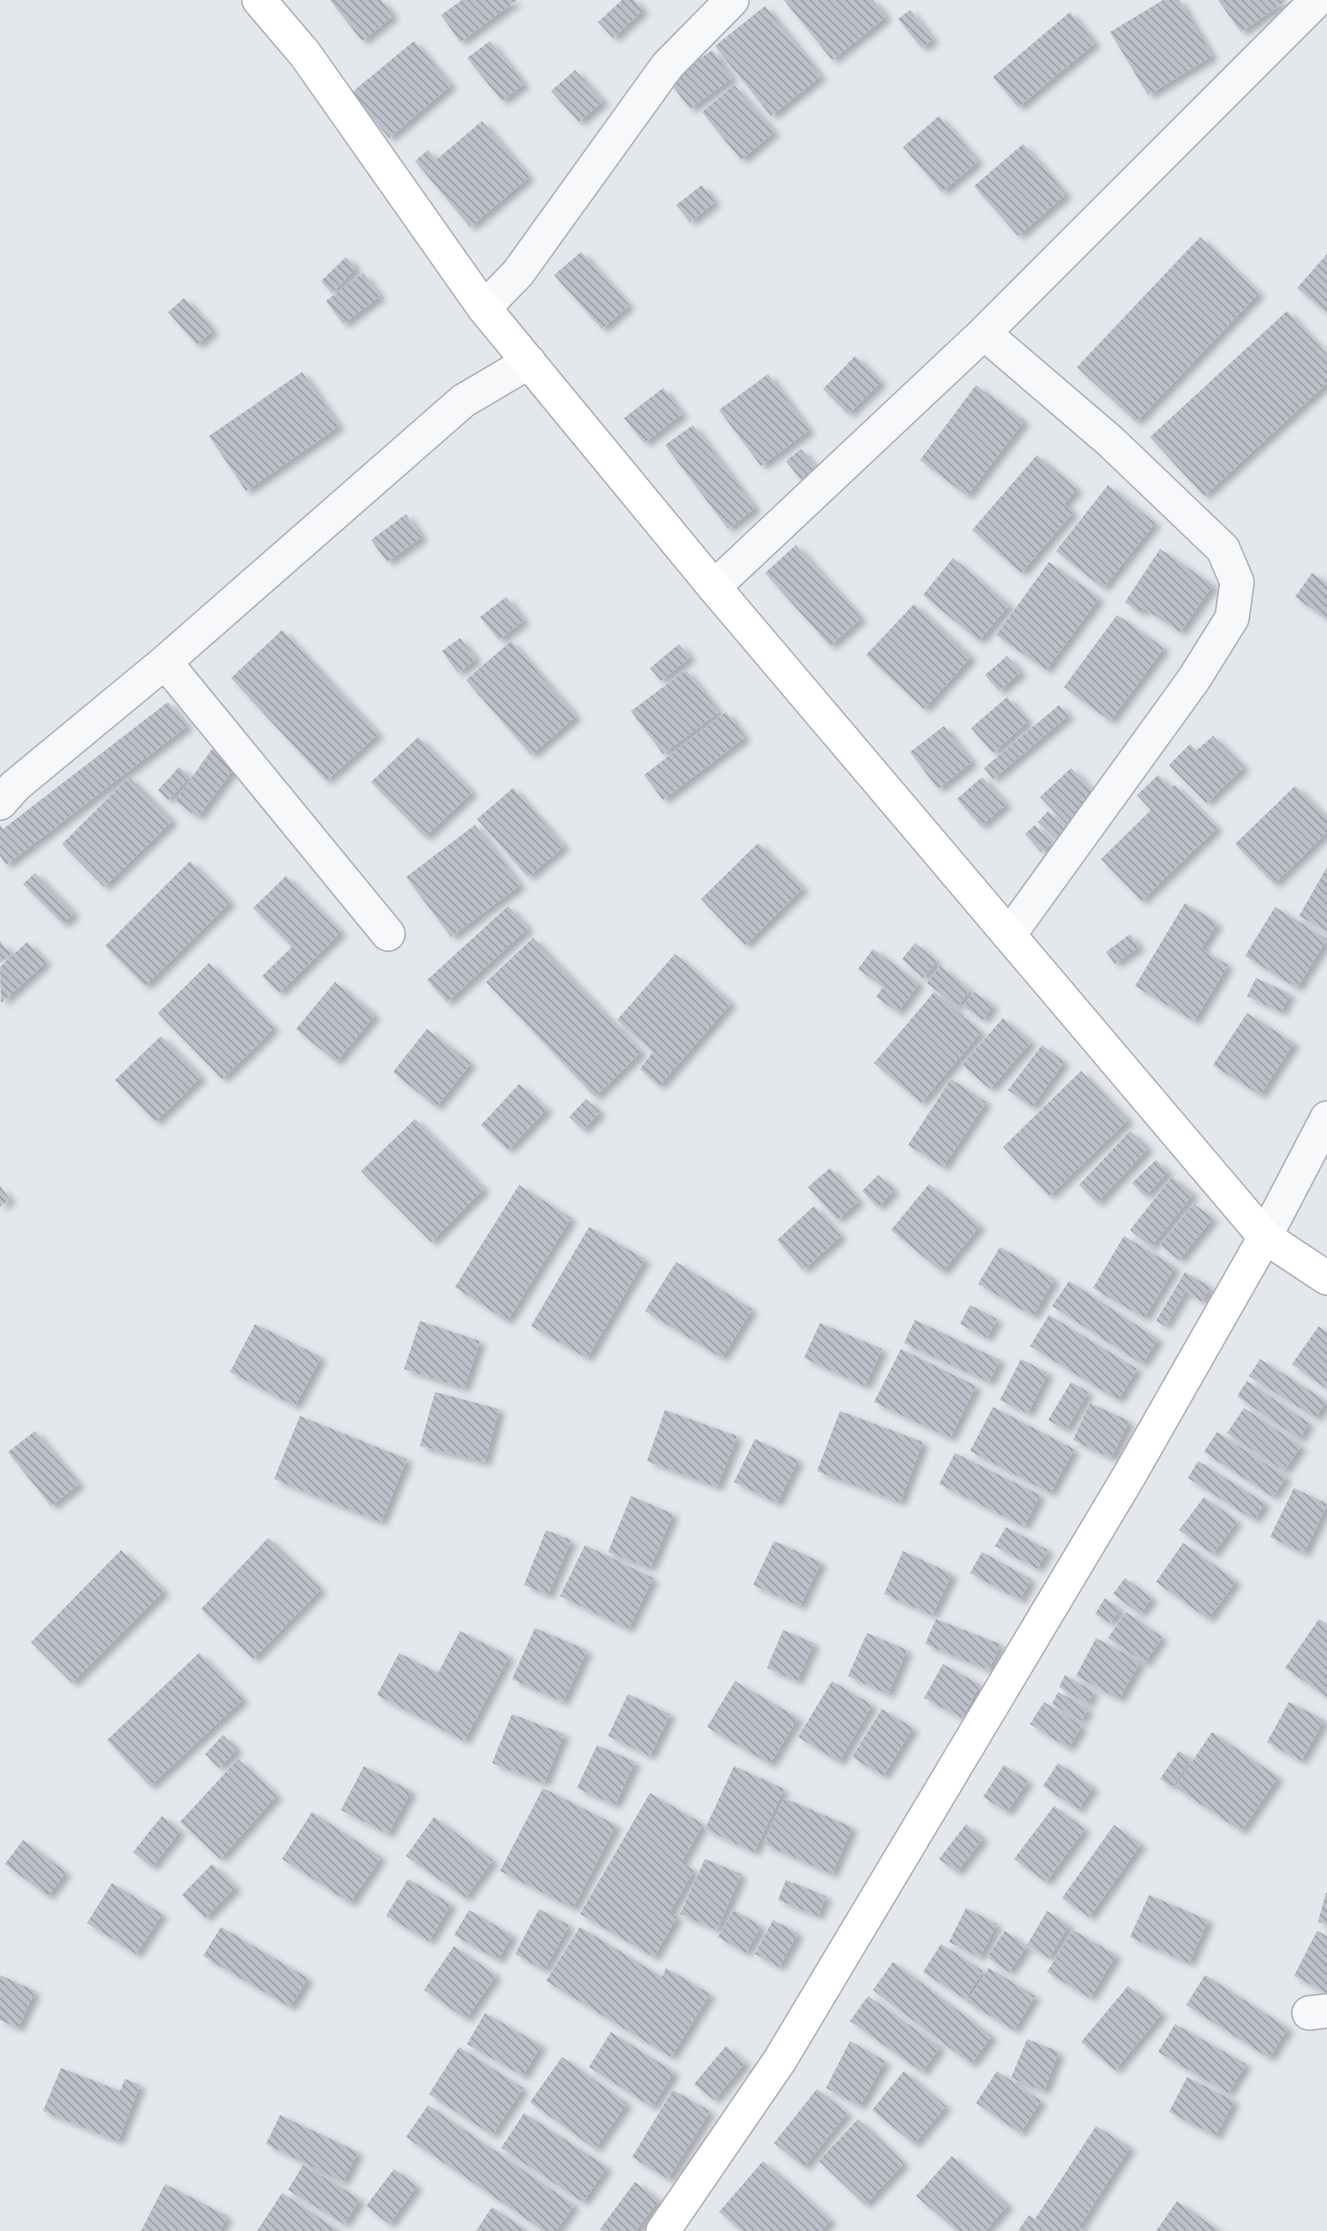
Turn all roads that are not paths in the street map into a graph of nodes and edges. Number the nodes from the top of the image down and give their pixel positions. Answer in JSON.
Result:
{"nodes":[{"id":1,"x":259,"y":0,"type":"edge"},
{"id":2,"x":732,"y":0,"type":"edge"},
{"id":3,"x":1317,"y":0,"type":"edge"},
{"id":4,"x":484,"y":308,"type":"junction"},
{"id":5,"x":984,"y":333,"type":"junction"},
{"id":6,"x":529,"y":362,"type":"junction"},
{"id":7,"x":714,"y":587,"type":"junction"},
{"id":8,"x":165,"y":662,"type":"junction"},
{"id":9,"x":0,"y":803,"type":"edge"},
{"id":10,"x":388,"y":934,"type":"dead end"},
{"id":11,"x":1009,"y":935,"type":"junction"},
{"id":12,"x":1327,"y":1118,"type":"edge"},
{"id":13,"x":1266,"y":1238,"type":"junction"},
{"id":14,"x":1327,"y":1278,"type":"edge"},
{"id":15,"x":663,"y":2231,"type":"edge"}],
"edges":[{"from":1,"to":4,"type":"main road"},
{"from":2,"to":4,"type":"street"},
{"from":3,"to":5,"type":"street"},
{"from":4,"to":6,"type":"main road"},
{"from":5,"to":7,"type":"street"},
{"from":5,"to":11,"type":"street"},
{"from":6,"to":7,"type":"main road"},
{"from":6,"to":8,"type":"street"},
{"from":7,"to":11,"type":"main road"},
{"from":8,"to":9,"type":"street"},
{"from":8,"to":10,"type":"street"},
{"from":11,"to":13,"type":"main road"},
{"from":12,"to":13,"type":"street"},
{"from":13,"to":14,"type":"main road"},
{"from":13,"to":15,"type":"main road"}]}
